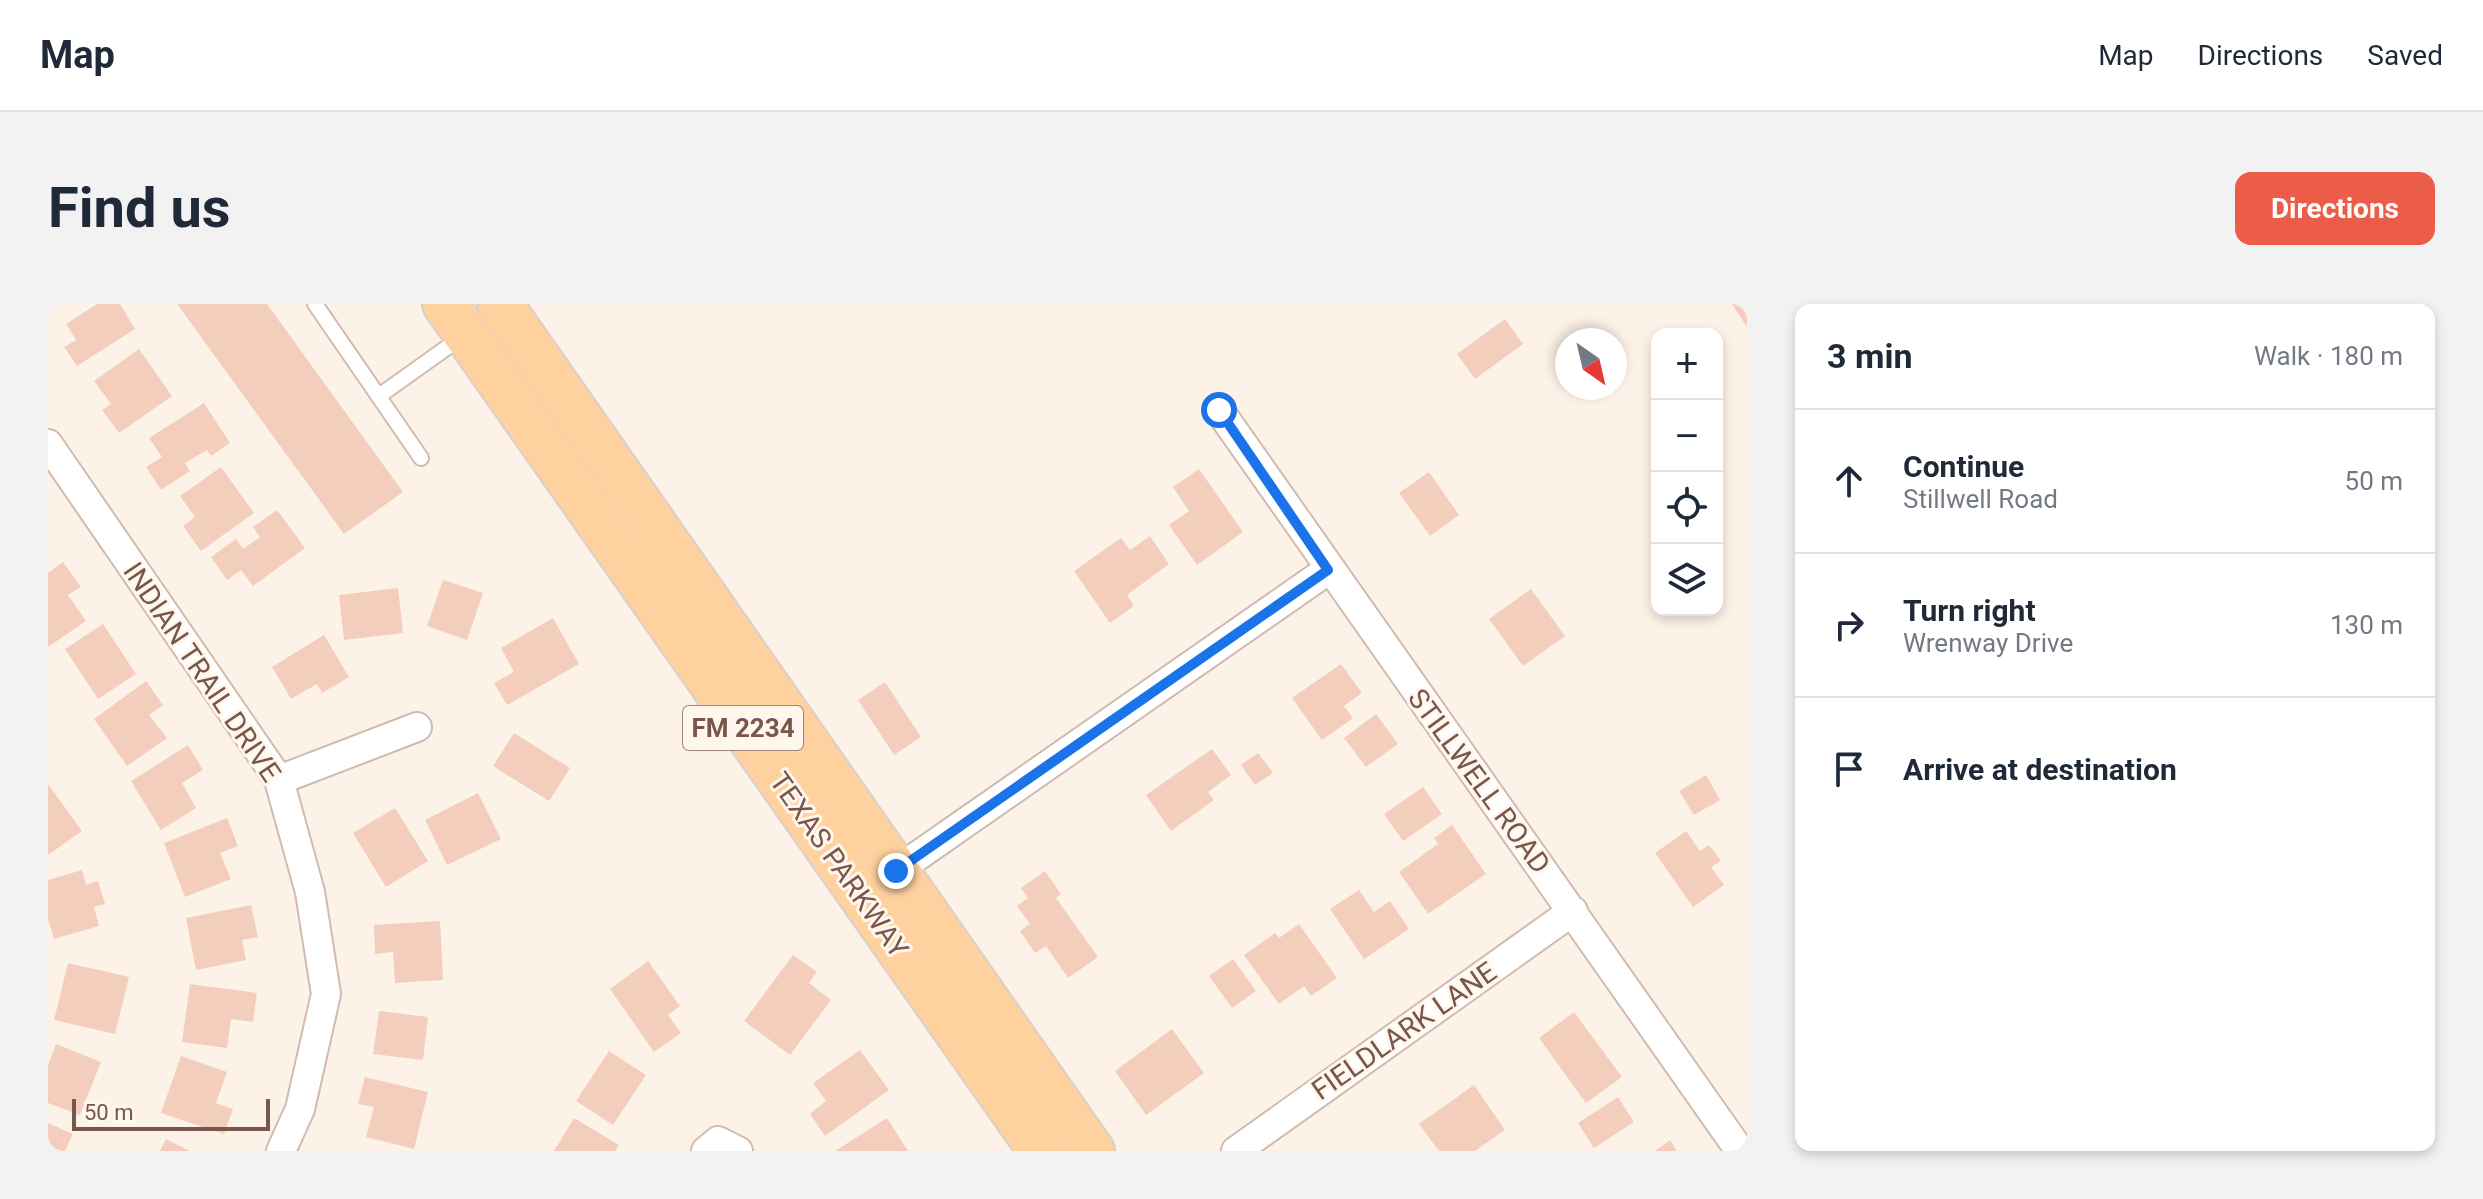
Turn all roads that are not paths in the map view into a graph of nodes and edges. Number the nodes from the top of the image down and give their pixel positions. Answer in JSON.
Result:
{"nodes":[{"id":1,"x":315,"y":304,"type":"edge"},
{"id":2,"x":500,"y":304,"type":"edge"},
{"id":3,"x":456,"y":319,"type":"edge"},
{"id":4,"x":379,"y":396,"type":"junction"},
{"id":5,"x":1219,"y":410,"type":"dead end"},
{"id":6,"x":48,"y":444,"type":"edge"},
{"id":7,"x":421,"y":458,"type":"dead end"},
{"id":8,"x":1328,"y":570,"type":"junction"},
{"id":9,"x":417,"y":727,"type":"dead end"},
{"id":10,"x":279,"y":780,"type":"junction"},
{"id":11,"x":896,"y":871,"type":"junction"},
{"id":12,"x":1573,"y":911,"type":"junction"},
{"id":13,"x":281,"y":1151,"type":"edge"},
{"id":14,"x":1041,"y":1151,"type":"edge"},
{"id":15,"x":1092,"y":1151,"type":"edge"},
{"id":16,"x":1236,"y":1151,"type":"edge"},
{"id":17,"x":1740,"y":1151,"type":"edge"}],
"edges":[{"from":1,"to":4,"type":"lane"},
{"from":2,"to":11,"type":"main road","name":"TEXAS PARKWAY","number":"FM 2234"},
{"from":3,"to":4,"type":"lane"},
{"from":3,"to":14,"type":"main road","name":"TEXAS PARKWAY","number":"FM 2234"},
{"from":4,"to":7,"type":"lane"},
{"from":5,"to":8,"type":"street","name":"STILLWELL ROAD"},
{"from":6,"to":10,"type":"street","name":"INDIAN TRAIL DRIVE"},
{"from":8,"to":11,"type":"street"},
{"from":8,"to":12,"type":"street","name":"STILLWELL ROAD"},
{"from":9,"to":10,"type":"street"},
{"from":10,"to":13,"type":"street","name":"INDIAN TRAIL DRIVE"},
{"from":11,"to":15,"type":"main road","name":"TEXAS PARKWAY","number":"FM 2234"},
{"from":12,"to":16,"type":"street","name":"FIELDLARK LANE"},
{"from":12,"to":17,"type":"street","name":"STILLWELL ROAD"}]}
